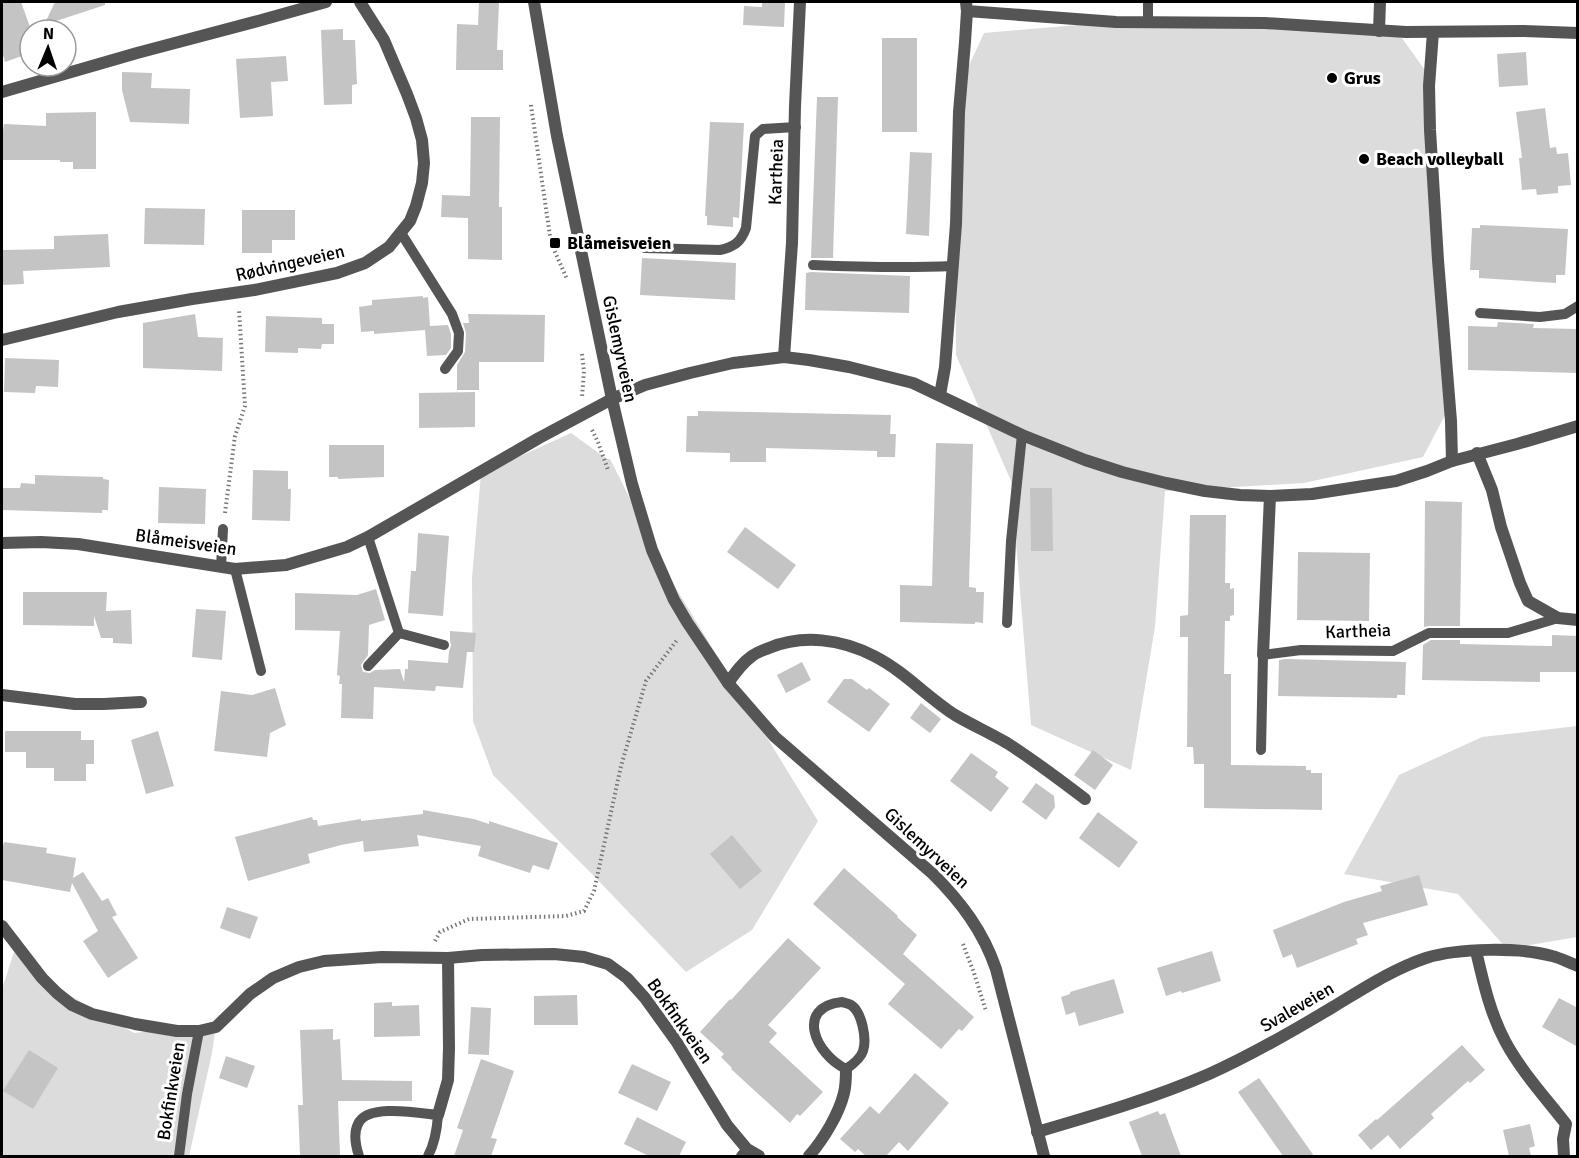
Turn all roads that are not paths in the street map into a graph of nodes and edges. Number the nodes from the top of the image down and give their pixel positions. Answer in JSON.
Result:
{"nodes":[{"id":1,"x":326,"y":2,"type":"edge"},
{"id":2,"x":360,"y":2,"type":"edge"},
{"id":3,"x":534,"y":2,"type":"edge"},
{"id":4,"x":800,"y":2,"type":"edge"},
{"id":5,"x":1148,"y":2,"type":"edge"},
{"id":6,"x":1380,"y":2,"type":"edge"},
{"id":7,"x":967,"y":6,"type":"edge"},
{"id":8,"x":1148,"y":21,"type":"junction"},
{"id":9,"x":1379,"y":31,"type":"junction"},
{"id":10,"x":1433,"y":32,"type":"junction"},
{"id":11,"x":1578,"y":33,"type":"edge"},
{"id":12,"x":2,"y":92,"type":"edge"},
{"id":13,"x":796,"y":127,"type":"junction"},
{"id":14,"x":400,"y":233,"type":"junction"},
{"id":15,"x":645,"y":248,"type":"dead end"},
{"id":16,"x":813,"y":265,"type":"dead end"},
{"id":17,"x":953,"y":266,"type":"junction"},
{"id":18,"x":1578,"y":306,"type":"edge"},
{"id":19,"x":1480,"y":313,"type":"dead end"},
{"id":20,"x":2,"y":340,"type":"edge"},
{"id":21,"x":784,"y":357,"type":"junction"},
{"id":22,"x":445,"y":369,"type":"dead end"},
{"id":23,"x":940,"y":395,"type":"junction"},
{"id":24,"x":612,"y":399,"type":"junction"},
{"id":25,"x":1578,"y":426,"type":"edge"},
{"id":26,"x":1022,"y":435,"type":"junction"},
{"id":27,"x":1477,"y":453,"type":"junction"},
{"id":28,"x":1452,"y":461,"type":"junction"},
{"id":29,"x":1270,"y":496,"type":"junction"},
{"id":30,"x":223,"y":529,"type":"road end"},
{"id":31,"x":368,"y":537,"type":"junction"},
{"id":32,"x":2,"y":543,"type":"edge"},
{"id":33,"x":221,"y":567,"type":"junction"},
{"id":34,"x":235,"y":569,"type":"junction"},
{"id":35,"x":1558,"y":618,"type":"junction"},
{"id":36,"x":1578,"y":620,"type":"edge"},
{"id":37,"x":1007,"y":623,"type":"dead end"},
{"id":38,"x":399,"y":633,"type":"junction"},
{"id":39,"x":444,"y":645,"type":"dead end"},
{"id":40,"x":1263,"y":655,"type":"junction"},
{"id":41,"x":368,"y":666,"type":"dead end"},
{"id":42,"x":261,"y":671,"type":"dead end"},
{"id":43,"x":728,"y":683,"type":"junction"},
{"id":44,"x":2,"y":695,"type":"edge"},
{"id":45,"x":141,"y":702,"type":"dead end"},
{"id":46,"x":1261,"y":750,"type":"dead end"},
{"id":47,"x":1084,"y":799,"type":"dead end"},
{"id":48,"x":2,"y":926,"type":"edge"},
{"id":49,"x":1476,"y":951,"type":"junction"},
{"id":50,"x":448,"y":958,"type":"junction"},
{"id":51,"x":1578,"y":966,"type":"edge"},
{"id":52,"x":199,"y":1031,"type":"junction"},
{"id":53,"x":846,"y":1069,"type":"junction"},
{"id":54,"x":438,"y":1115,"type":"junction"},
{"id":55,"x":1572,"y":1123,"type":"edge"},
{"id":56,"x":1038,"y":1132,"type":"junction"},
{"id":57,"x":744,"y":1153,"type":"edge"},
{"id":58,"x":179,"y":1156,"type":"edge"},
{"id":59,"x":359,"y":1156,"type":"edge"},
{"id":60,"x":428,"y":1156,"type":"edge"},
{"id":61,"x":759,"y":1156,"type":"edge"},
{"id":62,"x":809,"y":1156,"type":"edge"},
{"id":63,"x":1044,"y":1156,"type":"edge"},
{"id":64,"x":1564,"y":1156,"type":"edge"}],
"edges":[{"from":1,"to":12,"type":"street"},
{"from":2,"to":14,"type":"street","name":"Rødvingeveien"},
{"from":3,"to":24,"type":"street","name":"Gislemyrveien"},
{"from":4,"to":13,"type":"street"},
{"from":5,"to":8,"type":"lane"},
{"from":6,"to":9,"type":"street"},
{"from":7,"to":8,"type":"street"},
{"from":7,"to":17,"type":"street"},
{"from":8,"to":9,"type":"street"},
{"from":9,"to":10,"type":"street"},
{"from":10,"to":11,"type":"street"},
{"from":10,"to":28,"type":"street"},
{"from":13,"to":15,"type":"lane","name":"Kartheia"},
{"from":13,"to":21,"type":"street","name":"Kartheia"},
{"from":14,"to":20,"type":"street","name":"Rødvingeveien"},
{"from":14,"to":22,"type":"lane"},
{"from":16,"to":17,"type":"lane"},
{"from":17,"to":23,"type":"street"},
{"from":18,"to":19,"type":"lane"},
{"from":21,"to":23,"type":"street"},
{"from":21,"to":24,"type":"street"},
{"from":23,"to":26,"type":"street"},
{"from":24,"to":31,"type":"street","name":"Blåmeisveien"},
{"from":24,"to":43,"type":"street","name":"Gislemyrveien"},
{"from":25,"to":27,"type":"street"},
{"from":26,"to":29,"type":"street"},
{"from":26,"to":37,"type":"lane"},
{"from":27,"to":28,"type":"street"},
{"from":27,"to":35,"type":"street","name":"Kartheia"},
{"from":28,"to":29,"type":"street"},
{"from":29,"to":40,"type":"street"},
{"from":30,"to":33,"type":"lane"},
{"from":31,"to":34,"type":"street","name":"Blåmeisveien"},
{"from":31,"to":38,"type":"lane"},
{"from":32,"to":33,"type":"street","name":"Blåmeisveien"},
{"from":33,"to":34,"type":"street","name":"Blåmeisveien"},
{"from":34,"to":42,"type":"lane"},
{"from":35,"to":36,"type":"street","name":"Kartheia"},
{"from":35,"to":40,"type":"lane","name":"Kartheia"},
{"from":38,"to":39,"type":"lane"},
{"from":38,"to":41,"type":"lane"},
{"from":40,"to":46,"type":"lane"},
{"from":43,"to":47,"type":"street"},
{"from":43,"to":56,"type":"street","name":"Gislemyrveien"},
{"from":44,"to":45,"type":"street"},
{"from":48,"to":52,"type":"street","name":"Bokfinkveien"},
{"from":49,"to":51,"type":"street","name":"Svaleveien"},
{"from":49,"to":55,"type":"street"},
{"from":49,"to":56,"type":"street","name":"Svaleveien"},
{"from":50,"to":52,"type":"street","name":"Bokfinkveien"},
{"from":50,"to":54,"type":"street"},
{"from":50,"to":57,"type":"street","name":"Bokfinkveien"},
{"from":52,"to":58,"type":"lane","name":"Bokfinkveien"},
{"from":53,"to":53,"type":"lane"},
{"from":53,"to":62,"type":"street"},
{"from":54,"to":59,"type":"lane"},
{"from":54,"to":60,"type":"lane"},
{"from":55,"to":64,"type":"street"},
{"from":56,"to":63,"type":"street","name":"Gislemyrveien"},
{"from":57,"to":61,"type":"street","name":"Bokfinkveien"}]}
